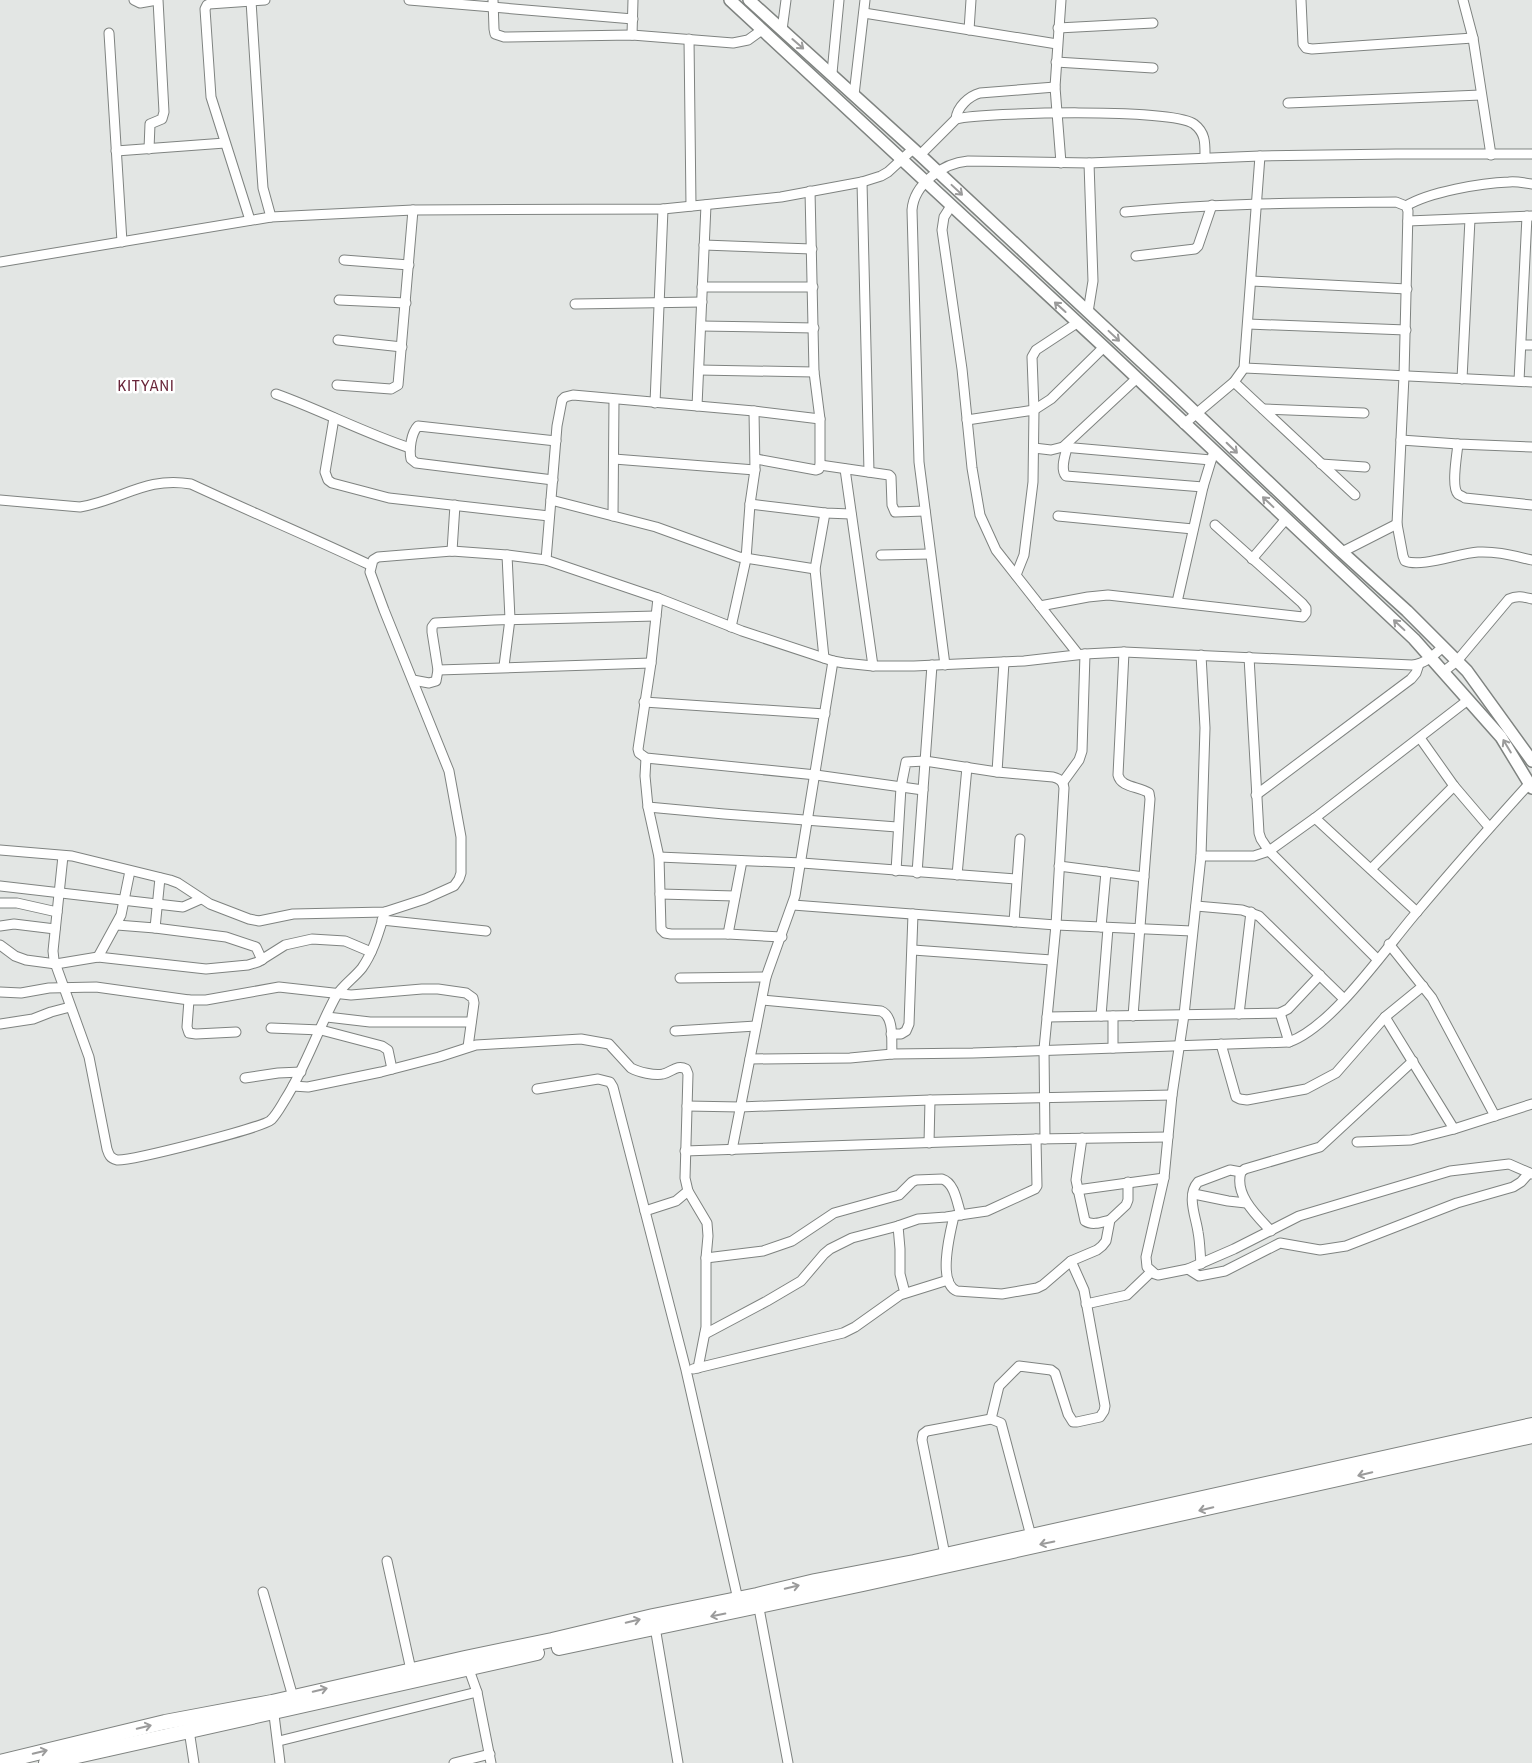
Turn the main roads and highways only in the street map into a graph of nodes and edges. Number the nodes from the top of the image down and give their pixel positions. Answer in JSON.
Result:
{"nodes":[{"id":1,"x":730,"y":0,"type":"edge"},
{"id":2,"x":749,"y":0,"type":"edge"},
{"id":3,"x":1532,"y":761,"type":"edge"},
{"id":4,"x":1531,"y":786,"type":"edge"},
{"id":5,"x":1532,"y":1425,"type":"edge"},
{"id":6,"x":1532,"y":1436,"type":"edge"},
{"id":7,"x":862,"y":1578,"type":"junction"},
{"id":8,"x":739,"y":1604,"type":"junction"},
{"id":9,"x":467,"y":1663,"type":"junction"},
{"id":10,"x":273,"y":1707,"type":"junction"},
{"id":11,"x":98,"y":1744,"type":"junction"},
{"id":12,"x":81,"y":1748,"type":"junction"},
{"id":13,"x":0,"y":1762,"type":"edge"},
{"id":14,"x":46,"y":1763,"type":"edge"}],
"edges":[{"from":4,"to":1,"type":"main road","one_way":true},
{"from":2,"to":3,"type":"main road","one_way":true},
{"from":5,"to":7,"type":"main road"},
{"from":6,"to":7,"type":"main road","one_way":true},
{"from":7,"to":8,"type":"main road"},
{"from":9,"to":8,"type":"main road","one_way":true},
{"from":8,"to":9,"type":"main road","one_way":true},
{"from":9,"to":10,"type":"main road"},
{"from":10,"to":9,"type":"main road","one_way":true},
{"from":10,"to":11,"type":"main road"},
{"from":11,"to":10,"type":"main road","one_way":true},
{"from":11,"to":12,"type":"main road"},
{"from":13,"to":12,"type":"main road","one_way":true},
{"from":12,"to":14,"type":"main road"}]}
